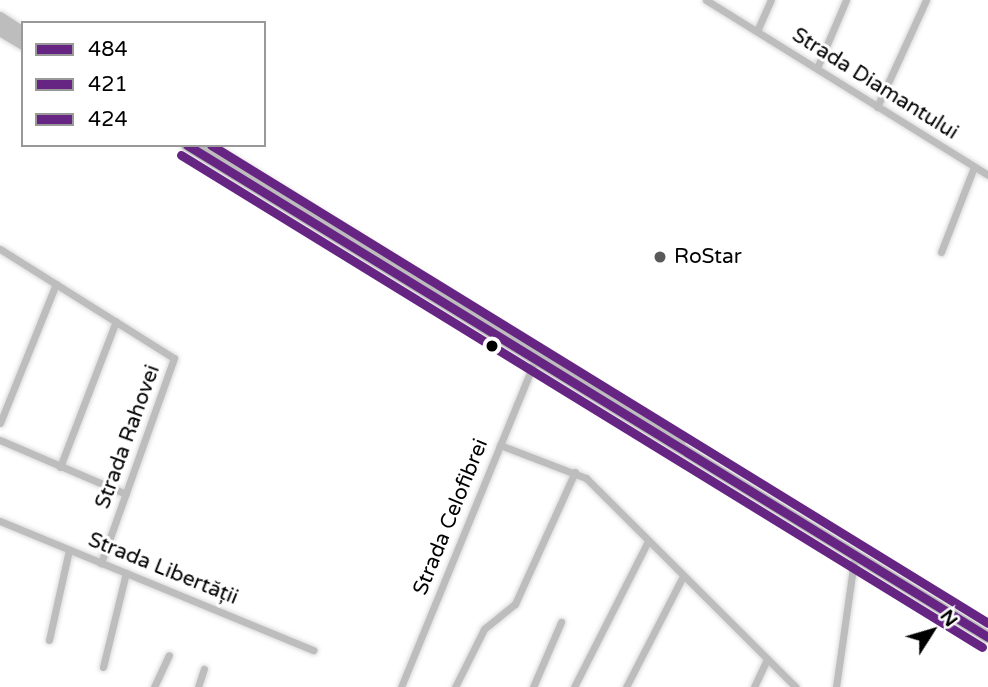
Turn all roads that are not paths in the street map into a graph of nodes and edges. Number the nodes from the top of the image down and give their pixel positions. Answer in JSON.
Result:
{"nodes":[{"id":1,"x":706,"y":0,"type":"edge"},
{"id":2,"x":771,"y":0,"type":"edge"},
{"id":3,"x":846,"y":0,"type":"edge"},
{"id":4,"x":926,"y":0,"type":"edge"},
{"id":5,"x":0,"y":18,"type":"edge"},
{"id":6,"x":0,"y":30,"type":"edge"},
{"id":7,"x":21,"y":32,"type":"edge"},
{"id":8,"x":757,"y":32,"type":"junction"},
{"id":9,"x":21,"y":43,"type":"edge"},
{"id":10,"x":817,"y":68,"type":"junction"},
{"id":11,"x":877,"y":107,"type":"junction"},
{"id":12,"x":190,"y":147,"type":"edge"},
{"id":13,"x":209,"y":147,"type":"edge"},
{"id":14,"x":974,"y":167,"type":"junction"},
{"id":15,"x":988,"y":175,"type":"edge"},
{"id":16,"x":0,"y":249,"type":"edge"},
{"id":17,"x":941,"y":252,"type":"dead end"},
{"id":18,"x":56,"y":284,"type":"junction"},
{"id":19,"x":117,"y":321,"type":"junction"},
{"id":20,"x":535,"y":360,"type":"junction"},
{"id":21,"x":0,"y":423,"type":"edge"},
{"id":22,"x":0,"y":440,"type":"edge"},
{"id":23,"x":500,"y":445,"type":"junction"},
{"id":24,"x":694,"y":454,"type":"junction"},
{"id":25,"x":61,"y":467,"type":"junction"},
{"id":26,"x":575,"y":472,"type":"junction"},
{"id":27,"x":126,"y":494,"type":"junction"},
{"id":28,"x":0,"y":521,"type":"edge"},
{"id":29,"x":648,"y":541,"type":"junction"},
{"id":30,"x":69,"y":550,"type":"junction"},
{"id":31,"x":855,"y":554,"type":"junction"},
{"id":32,"x":101,"y":564,"type":"junction"},
{"id":33,"x":126,"y":573,"type":"junction"},
{"id":34,"x":683,"y":576,"type":"junction"},
{"id":35,"x":561,"y":622,"type":"dead end"},
{"id":36,"x":988,"y":637,"type":"edge"},
{"id":37,"x":49,"y":640,"type":"dead end"},
{"id":38,"x":313,"y":650,"type":"dead end"},
{"id":39,"x":169,"y":655,"type":"dead end"},
{"id":40,"x":767,"y":659,"type":"junction"},
{"id":41,"x":103,"y":667,"type":"dead end"},
{"id":42,"x":204,"y":669,"type":"dead end"},
{"id":43,"x":154,"y":687,"type":"edge"},
{"id":44,"x":198,"y":687,"type":"edge"},
{"id":45,"x":401,"y":687,"type":"edge"},
{"id":46,"x":455,"y":687,"type":"edge"},
{"id":47,"x":533,"y":687,"type":"edge"},
{"id":48,"x":575,"y":687,"type":"edge"},
{"id":49,"x":626,"y":687,"type":"edge"},
{"id":50,"x":754,"y":687,"type":"edge"},
{"id":51,"x":796,"y":687,"type":"edge"},
{"id":52,"x":836,"y":687,"type":"edge"}],
"edges":[{"from":1,"to":8,"type":"street","name":"Strada Diamantului"},
{"from":2,"to":8,"type":"street"},
{"from":3,"to":10,"type":"street"},
{"from":4,"to":11,"type":"street"},
{"from":5,"to":7,"type":"main road"},
{"from":6,"to":9,"type":"main road"},
{"from":8,"to":10,"type":"street","name":"Strada Diamantului"},
{"from":10,"to":11,"type":"street","name":"Strada Diamantului"},
{"from":11,"to":14,"type":"street","name":"Strada Diamantului"},
{"from":12,"to":20,"type":"main road"},
{"from":13,"to":24,"type":"main road"},
{"from":14,"to":15,"type":"street","name":"Strada Diamantului"},
{"from":14,"to":17,"type":"street"},
{"from":16,"to":18,"type":"street","name":"Strada Rahovei"},
{"from":18,"to":19,"type":"street","name":"Strada Rahovei"},
{"from":18,"to":21,"type":"street"},
{"from":19,"to":25,"type":"street"},
{"from":19,"to":27,"type":"street","name":"Strada Rahovei"},
{"from":20,"to":23,"type":"street","name":"Strada Celofibrei"},
{"from":20,"to":24,"type":"main road"},
{"from":22,"to":25,"type":"street"},
{"from":23,"to":26,"type":"street"},
{"from":23,"to":45,"type":"street","name":"Strada Celofibrei"},
{"from":24,"to":31,"type":"main road"},
{"from":25,"to":27,"type":"street"},
{"from":26,"to":29,"type":"street"},
{"from":26,"to":46,"type":"street"},
{"from":27,"to":32,"type":"street","name":"Strada Rahovei"},
{"from":28,"to":30,"type":"street","name":"Strada Libertății"},
{"from":29,"to":34,"type":"street"},
{"from":29,"to":48,"type":"street"},
{"from":30,"to":32,"type":"street","name":"Strada Libertății"},
{"from":30,"to":37,"type":"street"},
{"from":31,"to":36,"type":"main road"},
{"from":31,"to":52,"type":"street"},
{"from":32,"to":33,"type":"street","name":"Strada Libertății"},
{"from":33,"to":38,"type":"street","name":"Strada Libertății"},
{"from":33,"to":41,"type":"street"},
{"from":34,"to":40,"type":"street"},
{"from":34,"to":49,"type":"street"},
{"from":35,"to":47,"type":"street"},
{"from":39,"to":43,"type":"street"},
{"from":40,"to":50,"type":"street"},
{"from":40,"to":51,"type":"street"},
{"from":42,"to":44,"type":"street"}]}
